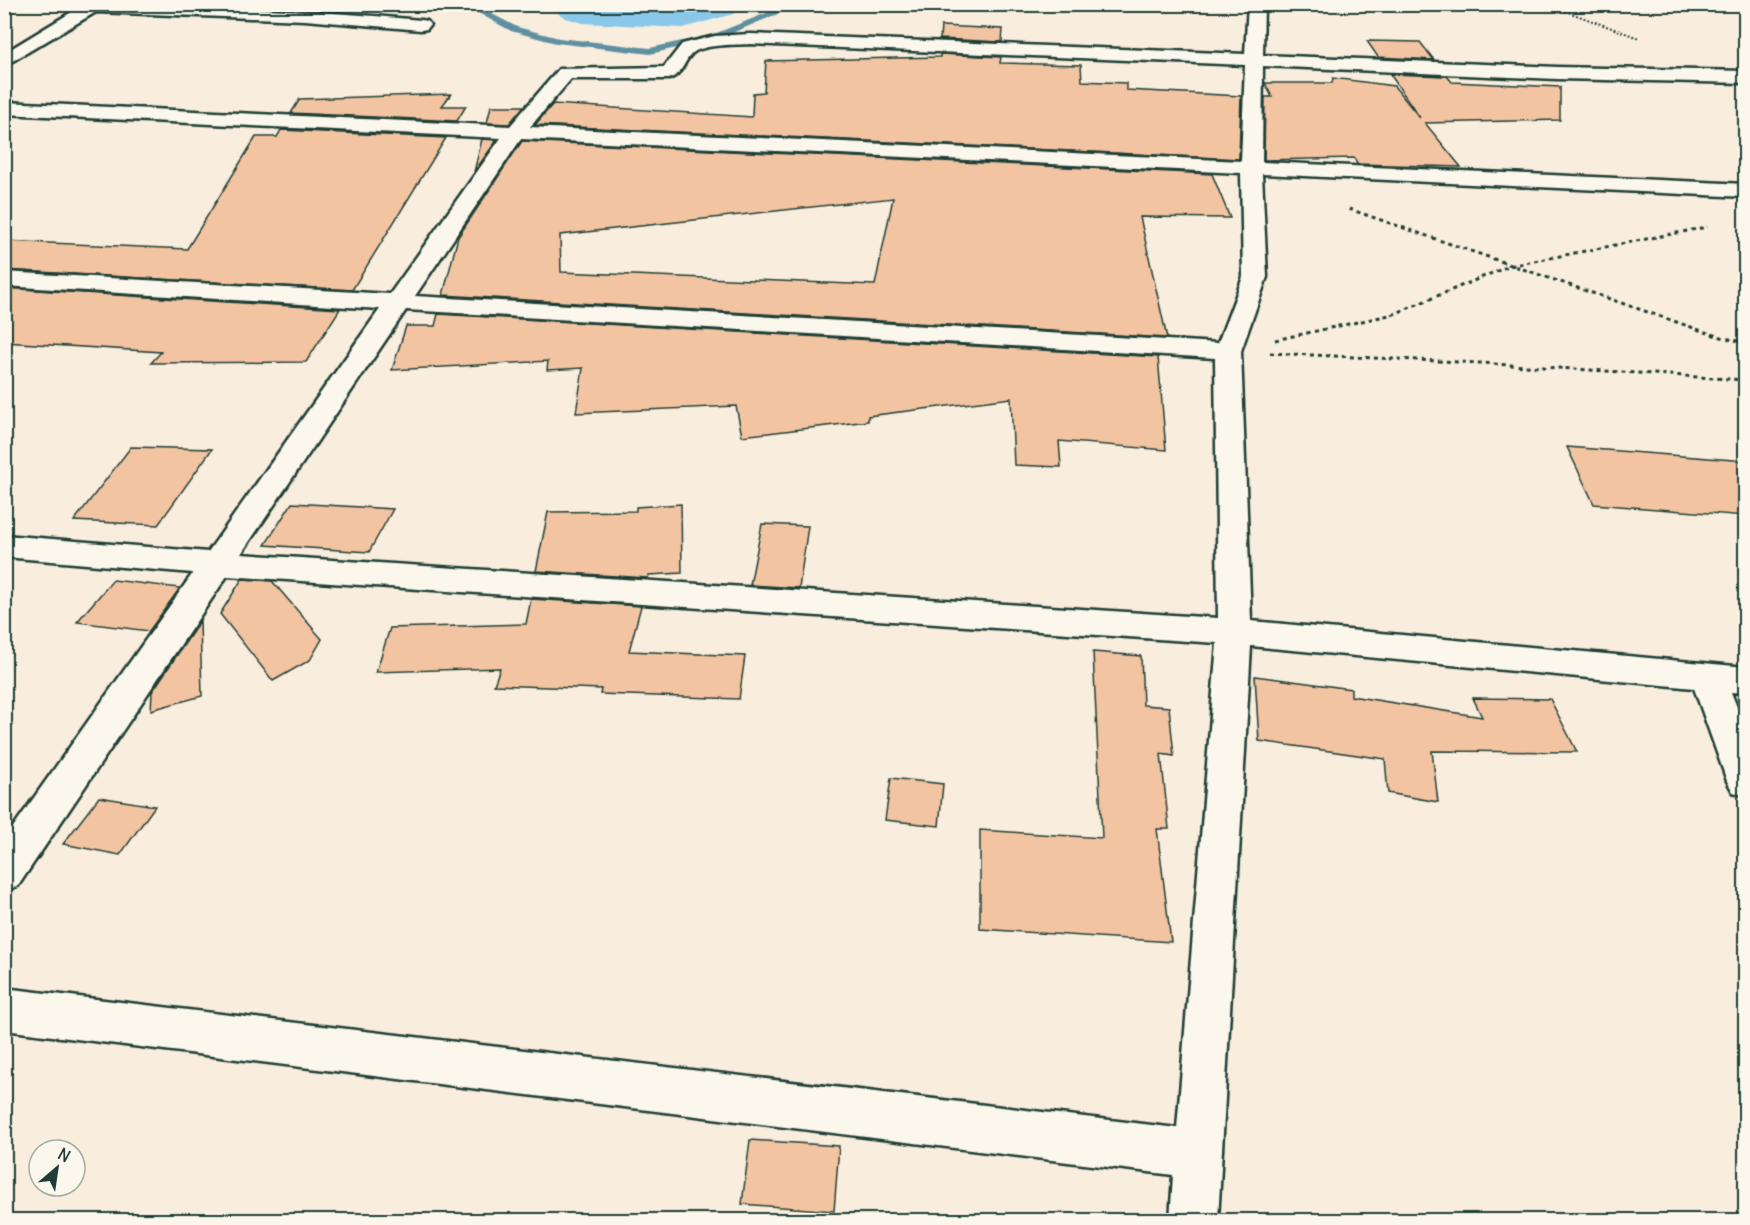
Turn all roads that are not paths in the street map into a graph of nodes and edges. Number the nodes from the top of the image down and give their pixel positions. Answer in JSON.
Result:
{"nodes":[{"id":1,"x":1256,"y":4,"type":"edge"},
{"id":2,"x":97,"y":6,"type":"edge"},
{"id":3,"x":421,"y":26,"type":"dead end"},
{"id":4,"x":1255,"y":59,"type":"junction"},
{"id":5,"x":4,"y":61,"type":"edge"},
{"id":6,"x":1746,"y":78,"type":"edge"},
{"id":7,"x":4,"y":108,"type":"edge"},
{"id":8,"x":516,"y":131,"type":"junction"},
{"id":9,"x":1251,"y":167,"type":"junction"},
{"id":10,"x":1746,"y":191,"type":"edge"},
{"id":11,"x":4,"y":279,"type":"edge"},
{"id":12,"x":397,"y":303,"type":"junction"},
{"id":13,"x":1227,"y":351,"type":"junction"},
{"id":14,"x":4,"y":546,"type":"edge"},
{"id":15,"x":217,"y":564,"type":"junction"},
{"id":16,"x":1235,"y":632,"type":"junction"},
{"id":17,"x":1707,"y":675,"type":"junction"},
{"id":18,"x":1746,"y":680,"type":"edge"},
{"id":19,"x":1746,"y":781,"type":"edge"},
{"id":20,"x":4,"y":873,"type":"edge"},
{"id":21,"x":4,"y":1009,"type":"edge"},
{"id":22,"x":1197,"y":1154,"type":"junction"},
{"id":23,"x":1194,"y":1221,"type":"edge"}],
"edges":[{"from":1,"to":4,"type":"street"},
{"from":2,"to":3,"type":"street"},
{"from":2,"to":5,"type":"street"},
{"from":4,"to":6,"type":"street"},
{"from":4,"to":8,"type":"street"},
{"from":4,"to":9,"type":"street"},
{"from":7,"to":8,"type":"street"},
{"from":8,"to":9,"type":"street"},
{"from":8,"to":12,"type":"street"},
{"from":9,"to":10,"type":"street"},
{"from":9,"to":13,"type":"street"},
{"from":11,"to":12,"type":"street"},
{"from":12,"to":13,"type":"street"},
{"from":12,"to":15,"type":"street"},
{"from":13,"to":16,"type":"street"},
{"from":14,"to":15,"type":"street"},
{"from":15,"to":16,"type":"street"},
{"from":15,"to":20,"type":"street"},
{"from":16,"to":17,"type":"street"},
{"from":16,"to":22,"type":"street"},
{"from":17,"to":18,"type":"street"},
{"from":17,"to":19,"type":"street"},
{"from":21,"to":22,"type":"street"},
{"from":22,"to":23,"type":"street"}]}
